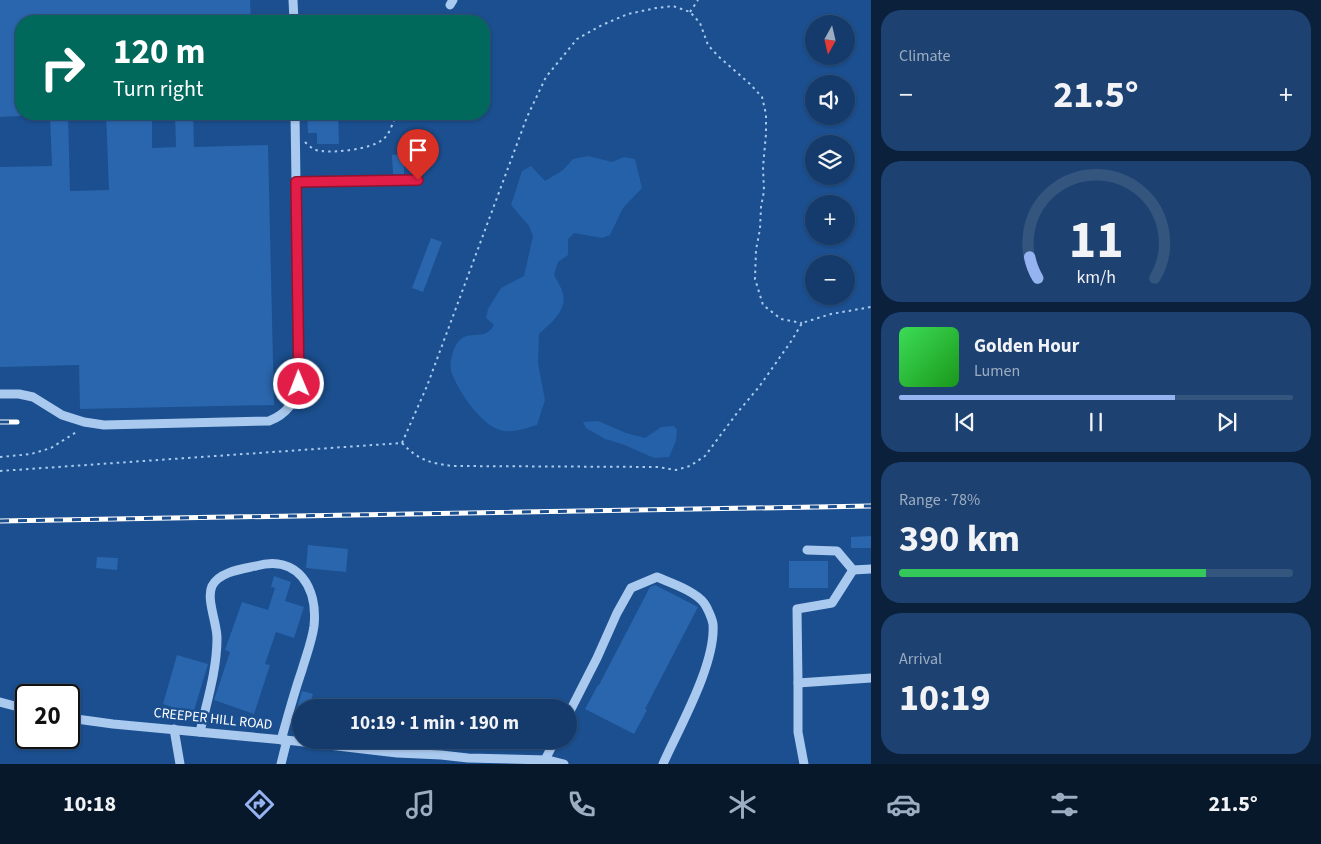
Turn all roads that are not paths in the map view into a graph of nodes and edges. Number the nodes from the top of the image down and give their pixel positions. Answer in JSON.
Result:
{"nodes":[{"id":1,"x":293,"y":0,"type":"edge"},
{"id":2,"x":294,"y":15,"type":"edge"},
{"id":3,"x":295,"y":120,"type":"edge"},
{"id":4,"x":418,"y":180,"type":"dead end"},
{"id":5,"x":296,"y":182,"type":"junction"},
{"id":6,"x":0,"y":394,"type":"edge"},
{"id":7,"x":807,"y":550,"type":"dead end"},
{"id":8,"x":871,"y":569,"type":"edge"},
{"id":9,"x":853,"y":570,"type":"junction"},
{"id":10,"x":871,"y":678,"type":"edge"},
{"id":11,"x":798,"y":683,"type":"junction"},
{"id":12,"x":576,"y":699,"type":"edge"},
{"id":13,"x":0,"y":702,"type":"edge"},
{"id":14,"x":15,"y":706,"type":"edge"},
{"id":15,"x":80,"y":720,"type":"edge"},
{"id":16,"x":174,"y":729,"type":"junction"},
{"id":17,"x":200,"y":732,"type":"junction"},
{"id":18,"x":284,"y":740,"type":"junction"},
{"id":19,"x":550,"y":749,"type":"edge"},
{"id":20,"x":545,"y":760,"type":"junction"},
{"id":21,"x":180,"y":764,"type":"edge"},
{"id":22,"x":281,"y":764,"type":"edge"},
{"id":23,"x":564,"y":764,"type":"edge"},
{"id":24,"x":662,"y":764,"type":"edge"},
{"id":25,"x":804,"y":764,"type":"edge"}],
"edges":[{"from":1,"to":2,"type":"street"},
{"from":3,"to":5,"type":"street"},
{"from":4,"to":5,"type":"street"},
{"from":5,"to":6,"type":"street"},
{"from":7,"to":9,"type":"street"},
{"from":8,"to":9,"type":"street"},
{"from":9,"to":11,"type":"street"},
{"from":10,"to":11,"type":"street"},
{"from":11,"to":25,"type":"street"},
{"from":12,"to":24,"type":"street"},
{"from":13,"to":14,"type":"street"},
{"from":15,"to":16,"type":"street","name":"CREEPER HILL ROAD"},
{"from":16,"to":17,"type":"street","name":"CREEPER HILL ROAD"},
{"from":16,"to":21,"type":"street"},
{"from":17,"to":18,"type":"street","name":"CREEPER HILL ROAD"},
{"from":17,"to":18,"type":"street"},
{"from":18,"to":20,"type":"street","name":"CREEPER HILL ROAD"},
{"from":18,"to":22,"type":"street"},
{"from":19,"to":20,"type":"street"},
{"from":20,"to":23,"type":"street","name":"CREEPER HILL ROAD"}]}
